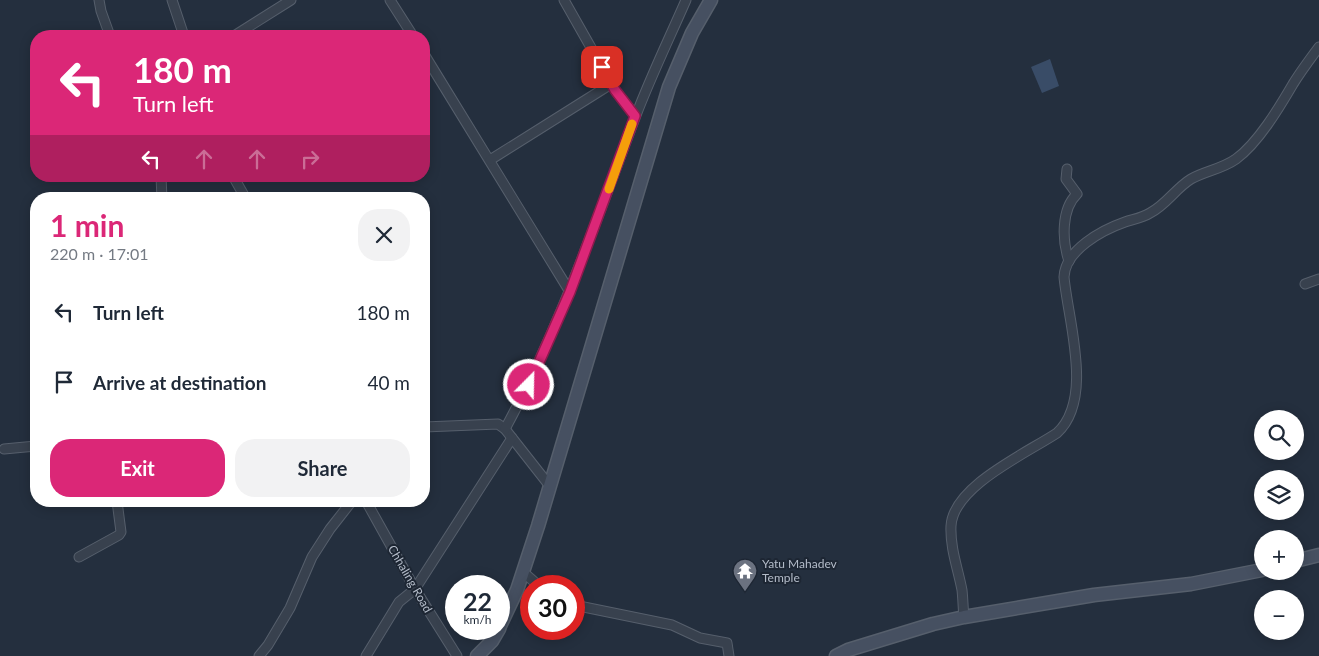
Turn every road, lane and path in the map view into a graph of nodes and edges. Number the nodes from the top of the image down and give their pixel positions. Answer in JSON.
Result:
{"nodes":[{"id":1,"x":99,"y":0,"type":"edge"},
{"id":2,"x":172,"y":0,"type":"edge"},
{"id":3,"x":291,"y":0,"type":"edge"},
{"id":4,"x":390,"y":0,"type":"edge"},
{"id":5,"x":564,"y":0,"type":"edge"},
{"id":6,"x":686,"y":0,"type":"edge"},
{"id":7,"x":711,"y":0,"type":"edge"},
{"id":8,"x":108,"y":30,"type":"edge"},
{"id":9,"x":182,"y":30,"type":"edge"},
{"id":10,"x":244,"y":30,"type":"edge"},
{"id":11,"x":409,"y":30,"type":"edge"},
{"id":12,"x":1319,"y":47,"type":"edge"},
{"id":13,"x":430,"y":64,"type":"edge"},
{"id":14,"x":611,"y":84,"type":"junction"},
{"id":15,"x":635,"y":116,"type":"junction"},
{"id":16,"x":490,"y":160,"type":"junction"},
{"id":17,"x":1067,"y":169,"type":"dead end"},
{"id":18,"x":1069,"y":261,"type":"junction"},
{"id":19,"x":1319,"y":279,"type":"edge"},
{"id":20,"x":1305,"y":284,"type":"dead end"},
{"id":21,"x":570,"y":292,"type":"junction"},
{"id":22,"x":430,"y":427,"type":"edge"},
{"id":23,"x":506,"y":429,"type":"junction"},
{"id":24,"x":512,"y":438,"type":"junction"},
{"id":25,"x":30,"y":447,"type":"edge"},
{"id":26,"x":4,"y":449,"type":"dead end"},
{"id":27,"x":549,"y":485,"type":"junction"},
{"id":28,"x":118,"y":507,"type":"edge"},
{"id":29,"x":347,"y":507,"type":"edge"},
{"id":30,"x":369,"y":507,"type":"edge"},
{"id":31,"x":1319,"y":555,"type":"edge"},
{"id":32,"x":79,"y":557,"type":"dead end"},
{"id":33,"x":1304,"y":559,"type":"edge"},
{"id":34,"x":523,"y":572,"type":"junction"},
{"id":35,"x":1254,"y":572,"type":"edge"},
{"id":36,"x":526,"y":575,"type":"edge"},
{"id":37,"x":414,"y":590,"type":"junction"},
{"id":38,"x":510,"y":605,"type":"edge"},
{"id":39,"x":585,"y":607,"type":"edge"},
{"id":40,"x":964,"y":617,"type":"junction"},
{"id":41,"x":493,"y":640,"type":"edge"},
{"id":42,"x":260,"y":656,"type":"edge"},
{"id":43,"x":366,"y":656,"type":"edge"},
{"id":44,"x":457,"y":656,"type":"edge"},
{"id":45,"x":478,"y":656,"type":"edge"},
{"id":46,"x":729,"y":656,"type":"edge"},
{"id":47,"x":836,"y":656,"type":"edge"}],
"edges":[{"from":1,"to":8,"type":"street"},
{"from":2,"to":9,"type":"street"},
{"from":3,"to":10,"type":"street"},
{"from":4,"to":11,"type":"street"},
{"from":5,"to":14,"type":"street"},
{"from":6,"to":15,"type":"street"},
{"from":7,"to":27,"type":"main road"},
{"from":12,"to":18,"type":"street"},
{"from":13,"to":16,"type":"street"},
{"from":14,"to":15,"type":"street"},
{"from":14,"to":16,"type":"street"},
{"from":15,"to":21,"type":"street"},
{"from":16,"to":21,"type":"street"},
{"from":17,"to":18,"type":"street"},
{"from":18,"to":40,"type":"street"},
{"from":19,"to":20,"type":"street"},
{"from":21,"to":23,"type":"street"},
{"from":22,"to":23,"type":"street"},
{"from":23,"to":24,"type":"street"},
{"from":24,"to":27,"type":"street"},
{"from":24,"to":37,"type":"street"},
{"from":25,"to":26,"type":"street"},
{"from":27,"to":34,"type":"main road"},
{"from":28,"to":32,"type":"street"},
{"from":29,"to":42,"type":"street"},
{"from":30,"to":37,"type":"street","name":"Chhaling Road"},
{"from":31,"to":33,"type":"main road"},
{"from":34,"to":36,"type":"street"},
{"from":34,"to":38,"type":"main road"},
{"from":35,"to":40,"type":"main road"},
{"from":37,"to":43,"type":"street"},
{"from":37,"to":44,"type":"street","name":"Chhaling Road"},
{"from":39,"to":46,"type":"street"},
{"from":40,"to":47,"type":"main road"},
{"from":41,"to":45,"type":"main road"}]}
